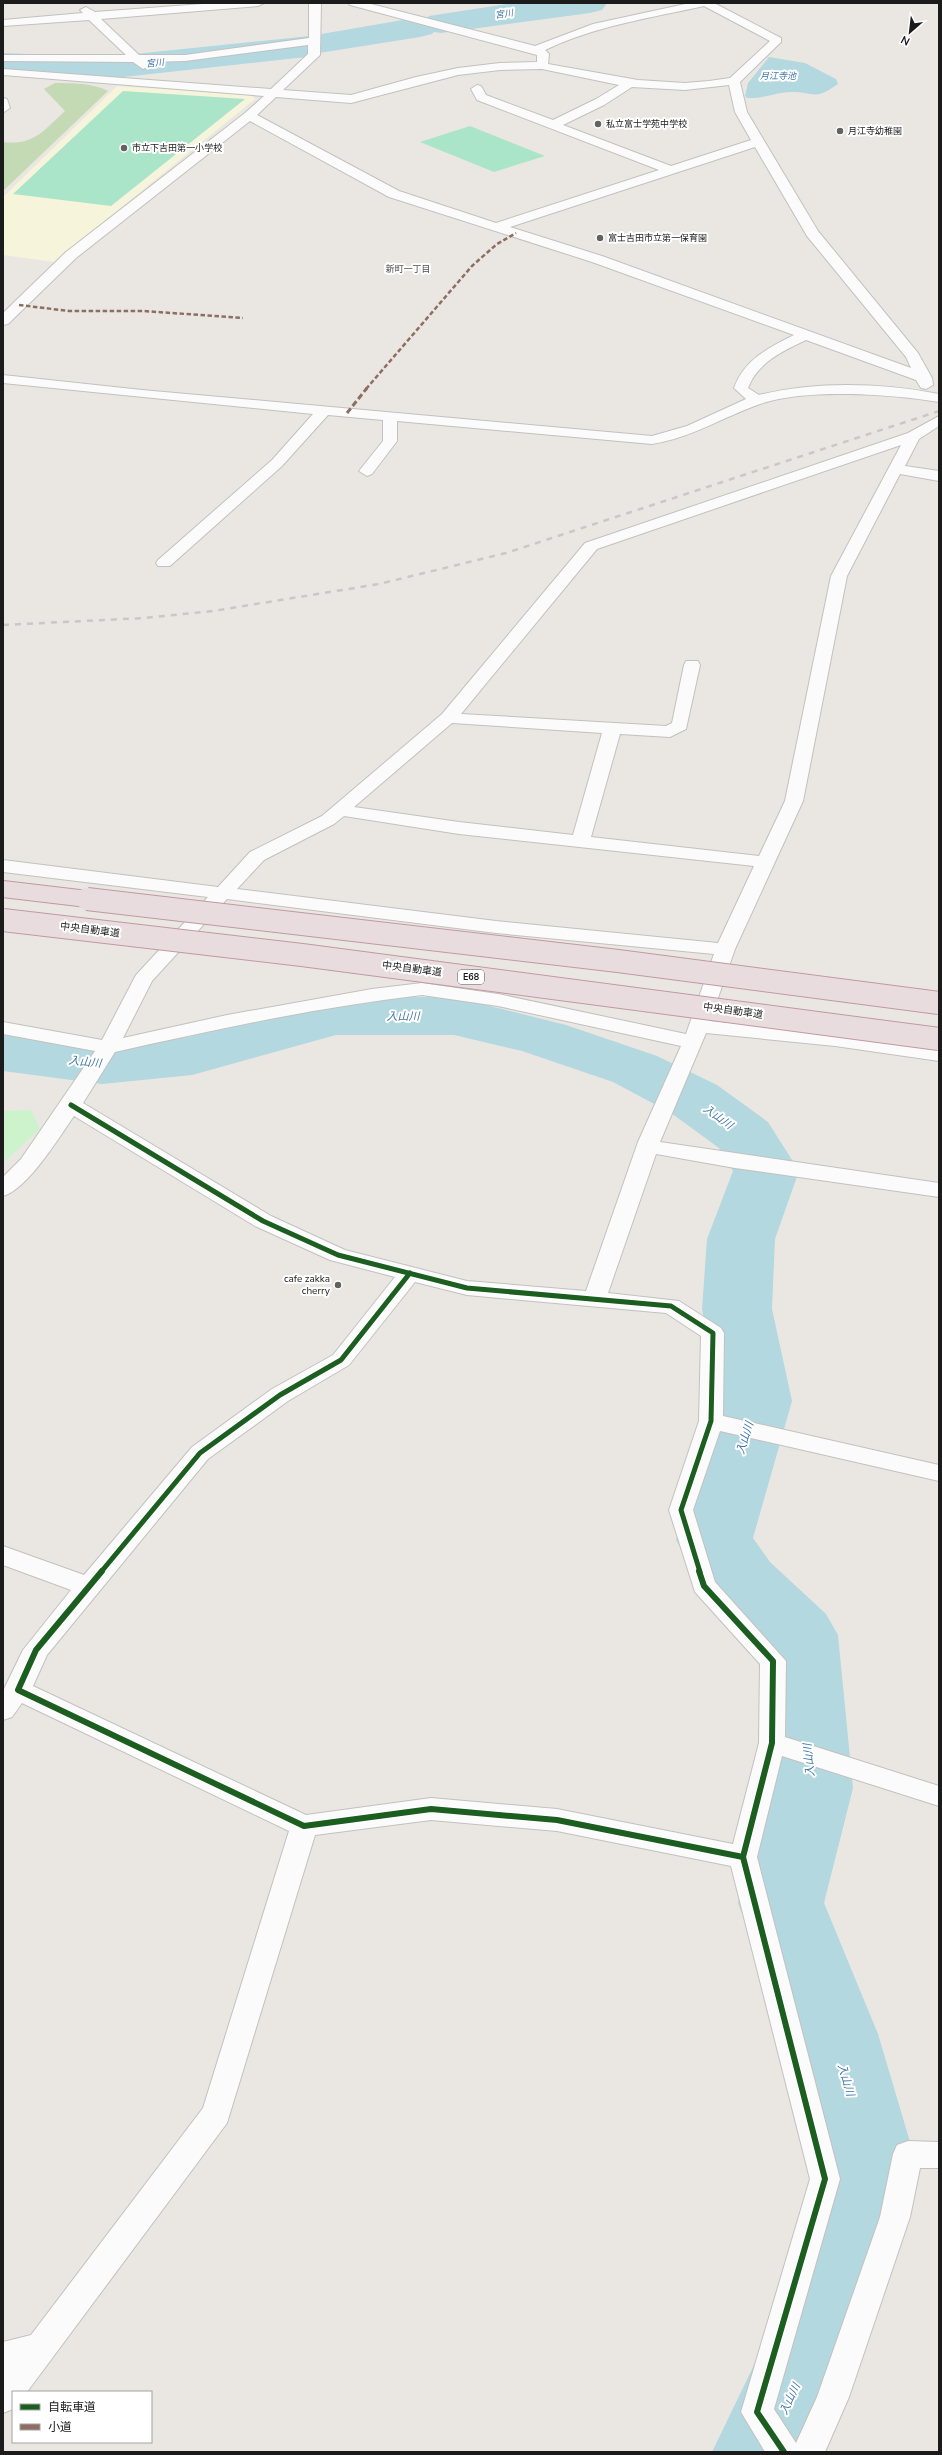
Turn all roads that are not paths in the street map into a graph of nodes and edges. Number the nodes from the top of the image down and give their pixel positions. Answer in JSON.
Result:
{"nodes":[{"id":1,"x":78,"y":3,"type":"edge"},
{"id":2,"x":258,"y":3,"type":"edge"},
{"id":3,"x":315,"y":3,"type":"edge"},
{"id":4,"x":354,"y":3,"type":"edge"},
{"id":5,"x":706,"y":3,"type":"edge"},
{"id":6,"x":94,"y":16,"type":"junction"},
{"id":7,"x":3,"y":23,"type":"edge"},
{"id":8,"x":315,"y":41,"type":"junction"},
{"id":9,"x":536,"y":50,"type":"junction"},
{"id":10,"x":3,"y":58,"type":"edge"},
{"id":11,"x":137,"y":60,"type":"junction"},
{"id":12,"x":542,"y":66,"type":"junction"},
{"id":13,"x":3,"y":72,"type":"edge"},
{"id":14,"x":734,"y":81,"type":"junction"},
{"id":15,"x":628,"y":84,"type":"junction"},
{"id":16,"x":162,"y":85,"type":"junction"},
{"id":17,"x":477,"y":89,"type":"dead end"},
{"id":18,"x":274,"y":94,"type":"junction"},
{"id":19,"x":249,"y":116,"type":"junction"},
{"id":20,"x":553,"y":125,"type":"junction"},
{"id":21,"x":758,"y":142,"type":"junction"},
{"id":22,"x":668,"y":169,"type":"junction"},
{"id":23,"x":496,"y":227,"type":"junction"},
{"id":24,"x":3,"y":321,"type":"edge"},
{"id":25,"x":805,"y":334,"type":"junction"},
{"id":26,"x":925,"y":378,"type":"junction"},
{"id":27,"x":3,"y":379,"type":"edge"},
{"id":28,"x":933,"y":397,"type":"edge"},
{"id":29,"x":757,"y":400,"type":"junction"},
{"id":30,"x":321,"y":410,"type":"junction"},
{"id":31,"x":390,"y":417,"type":"junction"},
{"id":32,"x":939,"y":420,"type":"edge"},
{"id":33,"x":913,"y":436,"type":"junction"},
{"id":34,"x":897,"y":469,"type":"junction"},
{"id":35,"x":367,"y":471,"type":"dead end"},
{"id":36,"x":939,"y":476,"type":"edge"},
{"id":37,"x":164,"y":563,"type":"dead end"},
{"id":38,"x":692,"y":666,"type":"dead end"},
{"id":39,"x":448,"y":718,"type":"junction"},
{"id":40,"x":612,"y":730,"type":"junction"},
{"id":41,"x":339,"y":810,"type":"junction"},
{"id":42,"x":581,"y":841,"type":"junction"},
{"id":43,"x":764,"y":862,"type":"junction"},
{"id":44,"x":3,"y":866,"type":"edge"},
{"id":45,"x":3,"y":889,"type":"edge"},
{"id":46,"x":224,"y":894,"type":"junction"},
{"id":47,"x":3,"y":920,"type":"edge"},
{"id":48,"x":725,"y":950,"type":"junction"},
{"id":49,"x":939,"y":1003,"type":"edge"},
{"id":50,"x":3,"y":1028,"type":"edge"},
{"id":51,"x":696,"y":1034,"type":"junction"},
{"id":52,"x":939,"y":1039,"type":"edge"},
{"id":53,"x":105,"y":1051,"type":"junction"},
{"id":54,"x":939,"y":1055,"type":"edge"},
{"id":55,"x":72,"y":1105,"type":"junction"},
{"id":56,"x":648,"y":1146,"type":"junction"},
{"id":57,"x":3,"y":1189,"type":"edge"},
{"id":58,"x":939,"y":1190,"type":"edge"},
{"id":59,"x":410,"y":1273,"type":"junction"},
{"id":60,"x":595,"y":1299,"type":"junction"},
{"id":61,"x":720,"y":1423,"type":"junction"},
{"id":62,"x":939,"y":1473,"type":"edge"},
{"id":63,"x":3,"y":1555,"type":"edge"},
{"id":64,"x":89,"y":1587,"type":"junction"},
{"id":65,"x":18,"y":1690,"type":"junction"},
{"id":66,"x":3,"y":1710,"type":"edge"},
{"id":67,"x":776,"y":1744,"type":"junction"},
{"id":68,"x":939,"y":1796,"type":"edge"},
{"id":69,"x":304,"y":1826,"type":"junction"},
{"id":70,"x":743,"y":1857,"type":"junction"},
{"id":71,"x":939,"y":2155,"type":"edge"},
{"id":72,"x":39,"y":2348,"type":"junction"},
{"id":73,"x":3,"y":2357,"type":"edge"},
{"id":74,"x":3,"y":2398,"type":"edge"},
{"id":75,"x":784,"y":2452,"type":"edge"},
{"id":76,"x":809,"y":2452,"type":"edge"}],
"edges":[{"from":1,"to":6,"type":"street"},
{"from":2,"to":6,"type":"street"},
{"from":3,"to":8,"type":"street"},
{"from":4,"to":9,"type":"street"},
{"from":5,"to":9,"type":"street"},
{"from":5,"to":14,"type":"street"},
{"from":6,"to":7,"type":"street"},
{"from":6,"to":11,"type":"street"},
{"from":8,"to":11,"type":"street"},
{"from":8,"to":18,"type":"street"},
{"from":9,"to":12,"type":"street"},
{"from":10,"to":11,"type":"street"},
{"from":11,"to":16,"type":"street"},
{"from":12,"to":15,"type":"street"},
{"from":12,"to":18,"type":"street"},
{"from":13,"to":16,"type":"street"},
{"from":14,"to":15,"type":"street"},
{"from":14,"to":21,"type":"street"},
{"from":15,"to":20,"type":"street"},
{"from":16,"to":18,"type":"street"},
{"from":17,"to":20,"type":"street"},
{"from":18,"to":19,"type":"street"},
{"from":19,"to":23,"type":"street"},
{"from":19,"to":24,"type":"street"},
{"from":20,"to":22,"type":"street"},
{"from":21,"to":22,"type":"street"},
{"from":21,"to":26,"type":"street"},
{"from":22,"to":23,"type":"street"},
{"from":23,"to":25,"type":"street"},
{"from":25,"to":26,"type":"street"},
{"from":25,"to":29,"type":"street"},
{"from":26,"to":28,"type":"street"},
{"from":27,"to":30,"type":"street"},
{"from":28,"to":29,"type":"street"},
{"from":29,"to":31,"type":"street"},
{"from":30,"to":31,"type":"street"},
{"from":30,"to":37,"type":"street"},
{"from":31,"to":35,"type":"street"},
{"from":32,"to":33,"type":"street"},
{"from":33,"to":34,"type":"street"},
{"from":33,"to":39,"type":"street"},
{"from":34,"to":36,"type":"street"},
{"from":34,"to":43,"type":"street"},
{"from":38,"to":40,"type":"street"},
{"from":39,"to":40,"type":"street"},
{"from":39,"to":41,"type":"street"},
{"from":40,"to":42,"type":"street"},
{"from":41,"to":42,"type":"street"},
{"from":41,"to":46,"type":"street"},
{"from":42,"to":43,"type":"street"},
{"from":43,"to":48,"type":"street"},
{"from":44,"to":46,"type":"street"},
{"from":45,"to":49,"type":"highway","bridge":true},
{"from":46,"to":48,"type":"street"},
{"from":46,"to":53,"type":"street"},
{"from":47,"to":52,"type":"highway","name":"中央自動車道","number":"E68","bridge":true},
{"from":48,"to":51,"type":"street"},
{"from":50,"to":53,"type":"street"},
{"from":51,"to":53,"type":"street"},
{"from":51,"to":54,"type":"street"},
{"from":51,"to":56,"type":"street"},
{"from":53,"to":55,"type":"street"},
{"from":55,"to":57,"type":"street"},
{"from":55,"to":59,"type":"street"},
{"from":56,"to":58,"type":"street"},
{"from":56,"to":60,"type":"street"},
{"from":59,"to":60,"type":"street"},
{"from":59,"to":64,"type":"street"},
{"from":60,"to":61,"type":"street"},
{"from":61,"to":62,"type":"street"},
{"from":61,"to":67,"type":"street"},
{"from":63,"to":64,"type":"street"},
{"from":64,"to":65,"type":"street"},
{"from":65,"to":66,"type":"street"},
{"from":65,"to":69,"type":"street"},
{"from":67,"to":68,"type":"street"},
{"from":67,"to":70,"type":"street"},
{"from":69,"to":70,"type":"street"},
{"from":69,"to":72,"type":"street"},
{"from":70,"to":75,"type":"street"},
{"from":71,"to":76,"type":"street"},
{"from":72,"to":73,"type":"street"},
{"from":72,"to":74,"type":"street"}]}
